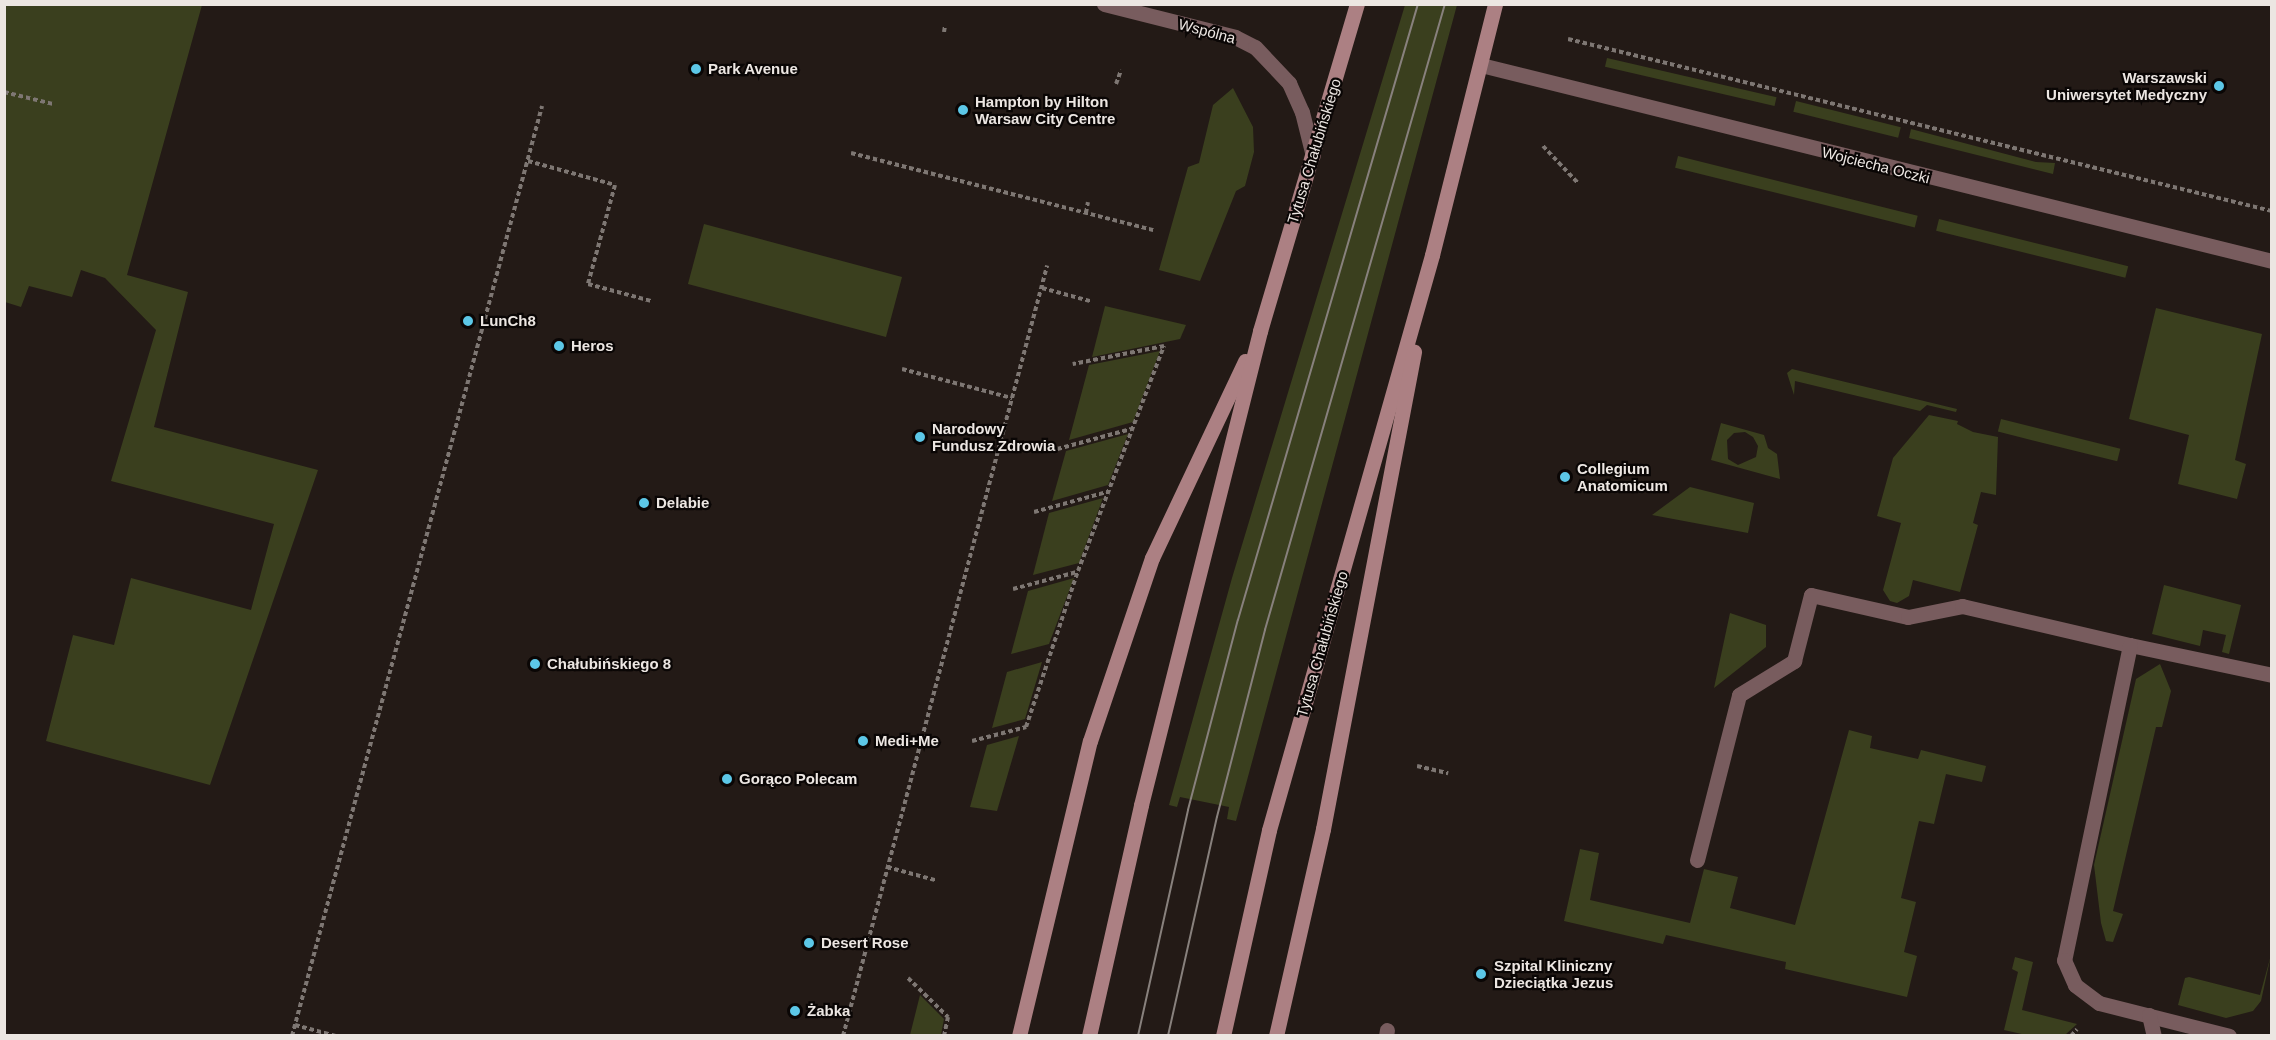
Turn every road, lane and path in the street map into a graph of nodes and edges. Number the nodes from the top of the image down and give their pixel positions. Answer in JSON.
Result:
{"nodes":[{"id":1,"x":1104,"y":4,"type":"edge"},
{"id":2,"x":1357,"y":4,"type":"edge"},
{"id":3,"x":1495,"y":4,"type":"edge"},
{"id":4,"x":945,"y":26,"type":"dead end"},
{"id":5,"x":944,"y":32,"type":"dead end"},
{"id":6,"x":1568,"y":39,"type":"dead end"},
{"id":7,"x":1481,"y":65,"type":"junction"},
{"id":8,"x":1120,"y":70,"type":"dead end"},
{"id":9,"x":1116,"y":84,"type":"dead end"},
{"id":10,"x":4,"y":92,"type":"edge"},
{"id":11,"x":53,"y":105,"type":"dead end"},
{"id":12,"x":543,"y":106,"type":"dead end"},
{"id":13,"x":1543,"y":146,"type":"dead end"},
{"id":14,"x":851,"y":153,"type":"dead end"},
{"id":15,"x":1313,"y":156,"type":"junction"},
{"id":16,"x":528,"y":161,"type":"junction"},
{"id":17,"x":1577,"y":182,"type":"dead end"},
{"id":18,"x":1088,"y":202,"type":"dead end"},
{"id":19,"x":2271,"y":211,"type":"edge"},
{"id":20,"x":1086,"y":213,"type":"junction"},
{"id":21,"x":1153,"y":230,"type":"dead end"},
{"id":22,"x":1432,"y":255,"type":"junction"},
{"id":23,"x":2271,"y":261,"type":"edge"},
{"id":24,"x":1047,"y":266,"type":"dead end"},
{"id":25,"x":1042,"y":288,"type":"junction"},
{"id":26,"x":651,"y":301,"type":"dead end"},
{"id":27,"x":1090,"y":301,"type":"dead end"},
{"id":28,"x":1260,"y":331,"type":"junction"},
{"id":29,"x":1073,"y":364,"type":"dead end"},
{"id":30,"x":902,"y":369,"type":"dead end"},
{"id":31,"x":1012,"y":398,"type":"junction"},
{"id":32,"x":1132,"y":429,"type":"junction"},
{"id":33,"x":1050,"y":451,"type":"dead end"},
{"id":34,"x":1108,"y":492,"type":"junction"},
{"id":35,"x":1034,"y":512,"type":"dead end"},
{"id":36,"x":1078,"y":571,"type":"junction"},
{"id":37,"x":1013,"y":589,"type":"dead end"},
{"id":38,"x":2130,"y":645,"type":"junction"},
{"id":39,"x":2271,"y":675,"type":"edge"},
{"id":40,"x":972,"y":741,"type":"dead end"},
{"id":41,"x":1417,"y":766,"type":"dead end"},
{"id":42,"x":1448,"y":773,"type":"dead end"},
{"id":43,"x":1697,"y":860,"type":"dead end"},
{"id":44,"x":887,"y":867,"type":"junction"},
{"id":45,"x":935,"y":880,"type":"dead end"},
{"id":46,"x":908,"y":978,"type":"dead end"},
{"id":47,"x":2149,"y":1015,"type":"junction"},
{"id":48,"x":295,"y":1025,"type":"junction"},
{"id":49,"x":2210,"y":1033,"type":"edge"},
{"id":50,"x":292,"y":1035,"type":"edge"},
{"id":51,"x":336,"y":1035,"type":"edge"},
{"id":52,"x":843,"y":1035,"type":"edge"},
{"id":53,"x":944,"y":1035,"type":"edge"},
{"id":54,"x":1020,"y":1035,"type":"edge"},
{"id":55,"x":1089,"y":1035,"type":"edge"},
{"id":56,"x":1223,"y":1035,"type":"edge"},
{"id":57,"x":1276,"y":1035,"type":"edge"},
{"id":58,"x":2154,"y":1035,"type":"edge"},
{"id":59,"x":2229,"y":1035,"type":"edge"}],
"edges":[{"from":1,"to":15,"type":"street","name":"Wspólna"},
{"from":2,"to":15,"type":"main road","name":"Tytusa Chałubińskiego"},
{"from":3,"to":7,"type":"main road","name":"Tytusa Chałubińskiego"},
{"from":4,"to":5,"type":"path"},
{"from":6,"to":19,"type":"path"},
{"from":7,"to":22,"type":"main road","name":"Tytusa Chałubińskiego"},
{"from":7,"to":23,"type":"street","name":"Wojciecha Oczki"},
{"from":8,"to":9,"type":"path"},
{"from":10,"to":11,"type":"path"},
{"from":12,"to":16,"type":"path"},
{"from":13,"to":17,"type":"path"},
{"from":14,"to":20,"type":"path"},
{"from":15,"to":28,"type":"main road","name":"Tytusa Chałubińskiego"},
{"from":16,"to":26,"type":"path"},
{"from":16,"to":48,"type":"path"},
{"from":18,"to":20,"type":"path"},
{"from":20,"to":21,"type":"path"},
{"from":22,"to":56,"type":"main road","name":"Tytusa Chałubińskiego"},
{"from":22,"to":57,"type":"main road","name":"Tytusa Chałubińskiego"},
{"from":24,"to":25,"type":"path"},
{"from":25,"to":27,"type":"path"},
{"from":25,"to":31,"type":"path"},
{"from":28,"to":54,"type":"main road","name":"Tytusa Chałubińskiego"},
{"from":28,"to":55,"type":"main road","name":"Tytusa Chałubińskiego"},
{"from":29,"to":32,"type":"path"},
{"from":30,"to":31,"type":"path"},
{"from":31,"to":44,"type":"path"},
{"from":32,"to":33,"type":"path"},
{"from":32,"to":34,"type":"path"},
{"from":34,"to":35,"type":"path"},
{"from":34,"to":36,"type":"path"},
{"from":36,"to":37,"type":"path"},
{"from":36,"to":40,"type":"path"},
{"from":38,"to":39,"type":"street"},
{"from":38,"to":43,"type":"street"},
{"from":38,"to":47,"type":"street"},
{"from":41,"to":42,"type":"path"},
{"from":44,"to":45,"type":"path"},
{"from":44,"to":52,"type":"path"},
{"from":46,"to":53,"type":"path"},
{"from":47,"to":49,"type":"street"},
{"from":47,"to":58,"type":"street"},
{"from":48,"to":50,"type":"path"},
{"from":48,"to":51,"type":"path"},
{"from":49,"to":59,"type":"street"}]}
